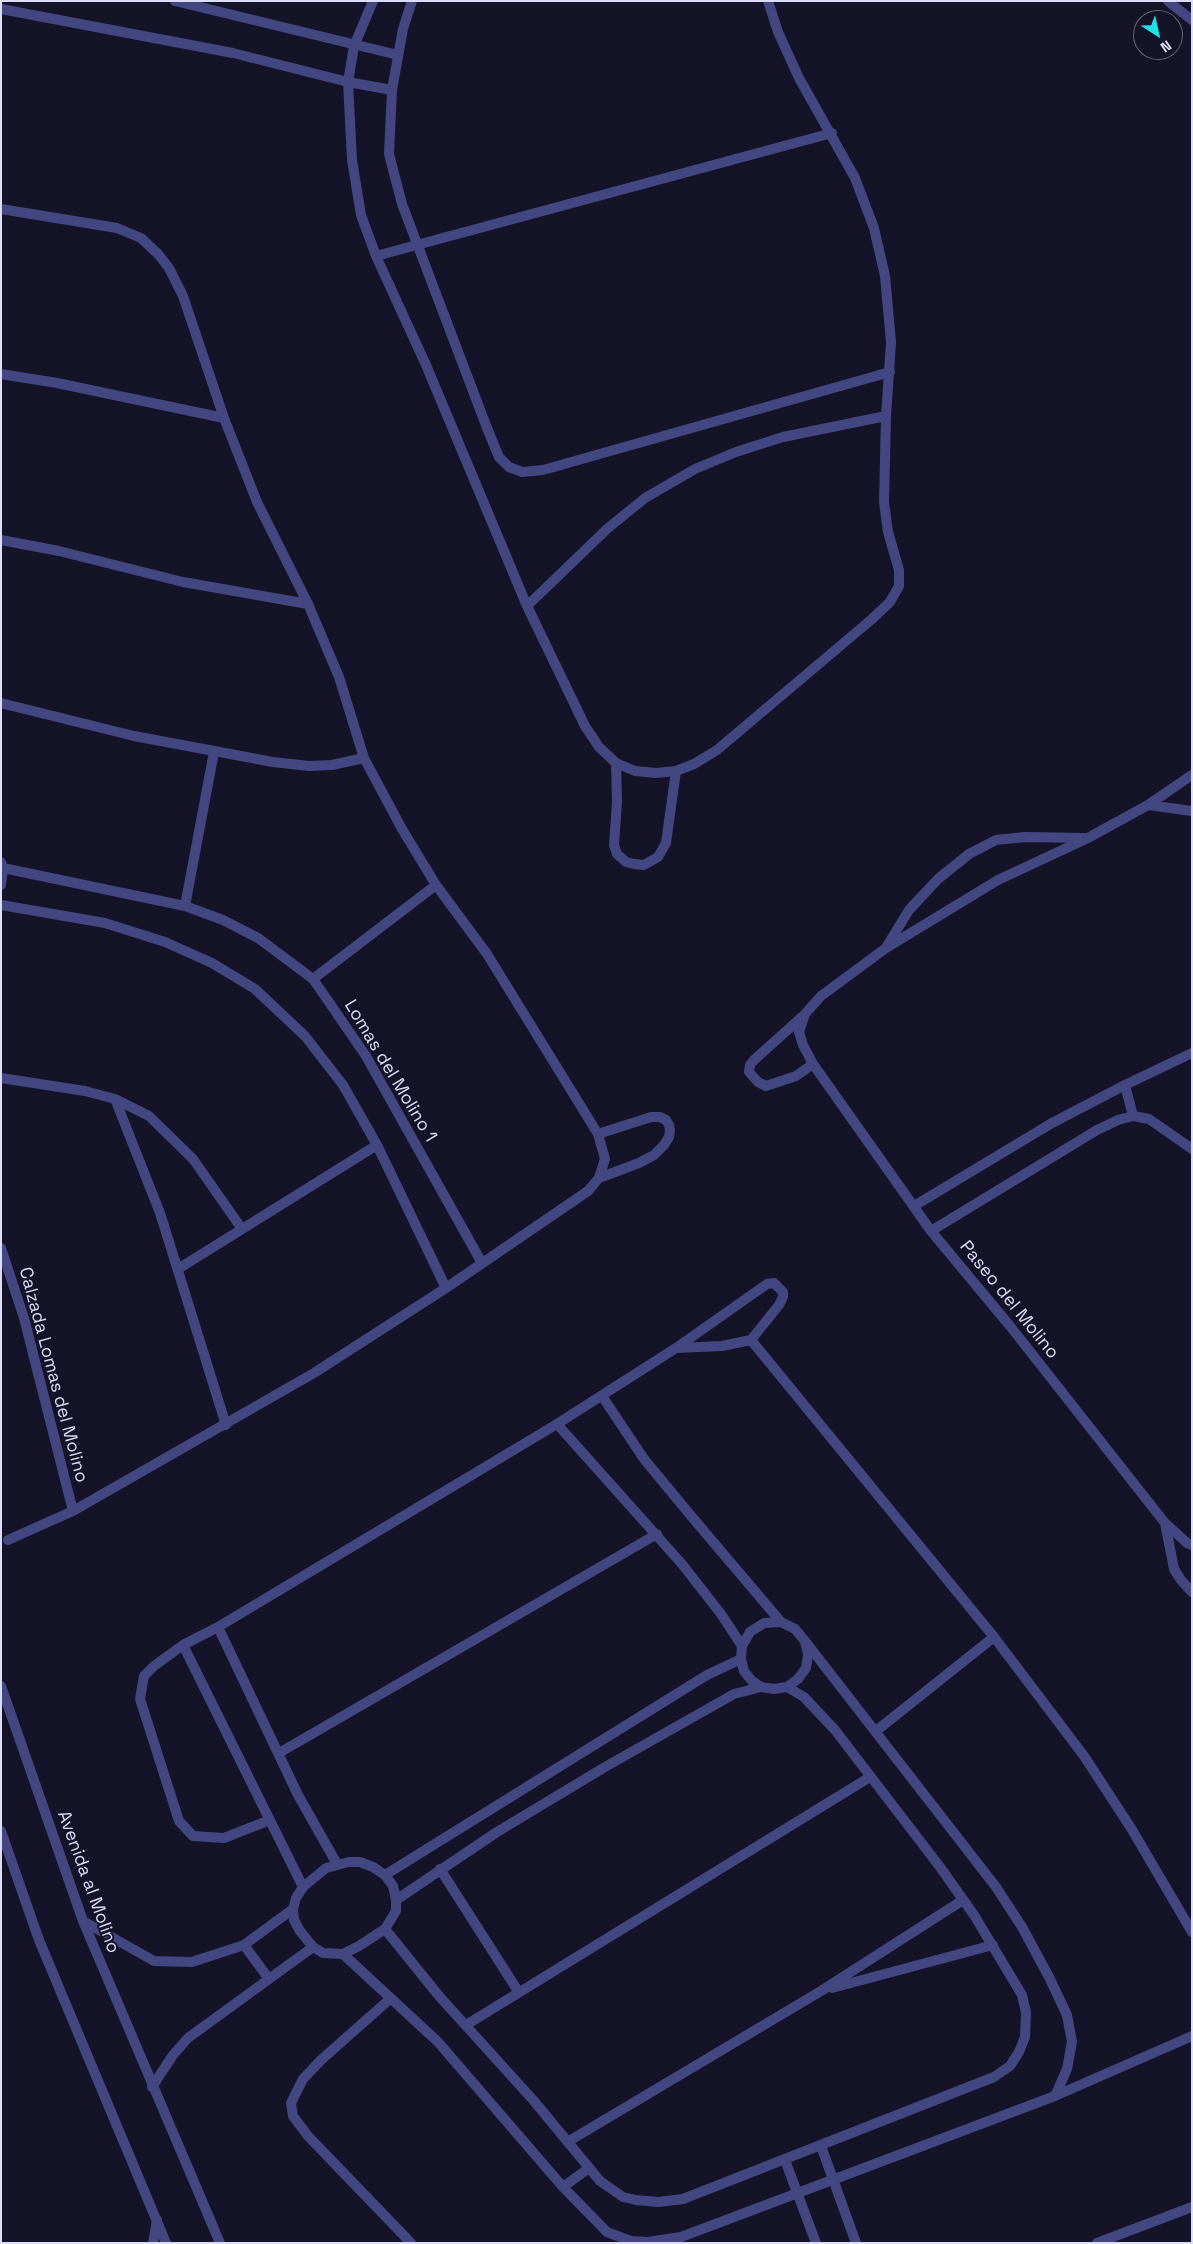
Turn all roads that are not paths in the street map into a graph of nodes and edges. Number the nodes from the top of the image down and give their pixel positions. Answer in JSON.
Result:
{"nodes":[{"id":1,"x":176,"y":1,"type":"edge"},
{"id":2,"x":373,"y":1,"type":"edge"},
{"id":3,"x":412,"y":1,"type":"edge"},
{"id":4,"x":768,"y":1,"type":"edge"},
{"id":5,"x":1168,"y":1,"type":"edge"},
{"id":6,"x":1,"y":9,"type":"edge"},
{"id":7,"x":1192,"y":20,"type":"edge"},
{"id":8,"x":354,"y":46,"type":"junction"},
{"id":9,"x":398,"y":55,"type":"junction"},
{"id":10,"x":348,"y":82,"type":"junction"},
{"id":11,"x":392,"y":90,"type":"junction"},
{"id":12,"x":832,"y":133,"type":"junction"},
{"id":13,"x":1,"y":209,"type":"edge"},
{"id":14,"x":418,"y":246,"type":"junction"},
{"id":15,"x":376,"y":256,"type":"junction"},
{"id":16,"x":890,"y":372,"type":"junction"},
{"id":17,"x":1,"y":374,"type":"edge"},
{"id":18,"x":886,"y":416,"type":"junction"},
{"id":19,"x":224,"y":418,"type":"junction"},
{"id":20,"x":1,"y":540,"type":"edge"},
{"id":21,"x":308,"y":604,"type":"junction"},
{"id":22,"x":528,"y":606,"type":"junction"},
{"id":23,"x":1,"y":703,"type":"edge"},
{"id":24,"x":214,"y":752,"type":"junction"},
{"id":25,"x":364,"y":758,"type":"junction"},
{"id":26,"x":616,"y":763,"type":"junction"},
{"id":27,"x":676,"y":771,"type":"junction"},
{"id":28,"x":1192,"y":775,"type":"edge"},
{"id":29,"x":1148,"y":805,"type":"junction"},
{"id":30,"x":1192,"y":811,"type":"edge"},
{"id":31,"x":1088,"y":838,"type":"junction"},
{"id":32,"x":2,"y":865,"type":"edge"},
{"id":33,"x":436,"y":884,"type":"junction"},
{"id":34,"x":1,"y":885,"type":"edge"},
{"id":35,"x":1,"y":905,"type":"edge"},
{"id":36,"x":185,"y":906,"type":"junction"},
{"id":37,"x":886,"y":948,"type":"junction"},
{"id":38,"x":313,"y":979,"type":"junction"},
{"id":39,"x":805,"y":1014,"type":"junction"},
{"id":40,"x":1192,"y":1053,"type":"edge"},
{"id":41,"x":812,"y":1064,"type":"junction"},
{"id":42,"x":1,"y":1078,"type":"edge"},
{"id":43,"x":1125,"y":1085,"type":"junction"},
{"id":44,"x":115,"y":1099,"type":"junction"},
{"id":45,"x":1133,"y":1116,"type":"junction"},
{"id":46,"x":598,"y":1134,"type":"junction"},
{"id":47,"x":377,"y":1145,"type":"junction"},
{"id":48,"x":1192,"y":1149,"type":"edge"},
{"id":49,"x":599,"y":1178,"type":"junction"},
{"id":50,"x":914,"y":1206,"type":"junction"},
{"id":51,"x":242,"y":1229,"type":"junction"},
{"id":52,"x":931,"y":1231,"type":"junction"},
{"id":53,"x":1,"y":1248,"type":"edge"},
{"id":54,"x":482,"y":1264,"type":"junction"},
{"id":55,"x":178,"y":1269,"type":"junction"},
{"id":56,"x":446,"y":1288,"type":"junction"},
{"id":57,"x":751,"y":1340,"type":"junction"},
{"id":58,"x":676,"y":1348,"type":"junction"},
{"id":59,"x":602,"y":1396,"type":"junction"},
{"id":60,"x":557,"y":1424,"type":"junction"},
{"id":61,"x":226,"y":1425,"type":"junction"},
{"id":62,"x":73,"y":1512,"type":"junction"},
{"id":63,"x":1166,"y":1524,"type":"junction"},
{"id":64,"x":657,"y":1534,"type":"junction"},
{"id":65,"x":8,"y":1540,"type":"dead end"},
{"id":66,"x":1192,"y":1545,"type":"edge"},
{"id":67,"x":1192,"y":1592,"type":"edge"},
{"id":68,"x":781,"y":1622,"type":"junction"},
{"id":69,"x":218,"y":1627,"type":"junction"},
{"id":70,"x":994,"y":1637,"type":"junction"},
{"id":71,"x":805,"y":1641,"type":"junction"},
{"id":72,"x":183,"y":1645,"type":"junction"},
{"id":73,"x":742,"y":1646,"type":"junction"},
{"id":74,"x":741,"y":1659,"type":"junction"},
{"id":75,"x":1,"y":1686,"type":"edge"},
{"id":76,"x":761,"y":1687,"type":"junction"},
{"id":77,"x":787,"y":1687,"type":"junction"},
{"id":78,"x":876,"y":1731,"type":"junction"},
{"id":79,"x":279,"y":1754,"type":"junction"},
{"id":80,"x":870,"y":1777,"type":"junction"},
{"id":81,"x":270,"y":1820,"type":"junction"},
{"id":82,"x":1,"y":1831,"type":"edge"},
{"id":83,"x":337,"y":1864,"type":"junction"},
{"id":84,"x":440,"y":1870,"type":"junction"},
{"id":85,"x":385,"y":1875,"type":"junction"},
{"id":86,"x":303,"y":1887,"type":"junction"},
{"id":87,"x":396,"y":1900,"type":"junction"},
{"id":88,"x":963,"y":1900,"type":"junction"},
{"id":89,"x":293,"y":1909,"type":"junction"},
{"id":90,"x":84,"y":1921,"type":"junction"},
{"id":91,"x":385,"y":1929,"type":"junction"},
{"id":92,"x":1192,"y":1932,"type":"edge"},
{"id":93,"x":244,"y":1945,"type":"junction"},
{"id":94,"x":993,"y":1945,"type":"junction"},
{"id":95,"x":313,"y":1947,"type":"junction"},
{"id":96,"x":343,"y":1954,"type":"junction"},
{"id":97,"x":268,"y":1979,"type":"junction"},
{"id":98,"x":518,"y":1991,"type":"junction"},
{"id":99,"x":821,"y":1991,"type":"junction"},
{"id":100,"x":391,"y":1998,"type":"junction"},
{"id":101,"x":466,"y":2025,"type":"junction"},
{"id":102,"x":1192,"y":2036,"type":"edge"},
{"id":103,"x":152,"y":2087,"type":"junction"},
{"id":104,"x":1055,"y":2096,"type":"junction"},
{"id":105,"x":569,"y":2142,"type":"junction"},
{"id":106,"x":821,"y":2146,"type":"junction"},
{"id":107,"x":785,"y":2160,"type":"junction"},
{"id":108,"x":589,"y":2168,"type":"junction"},
{"id":109,"x":833,"y":2180,"type":"junction"},
{"id":110,"x":563,"y":2187,"type":"junction"},
{"id":111,"x":798,"y":2193,"type":"junction"},
{"id":112,"x":1192,"y":2207,"type":"edge"},
{"id":113,"x":157,"y":2220,"type":"junction"},
{"id":114,"x":620,"y":2241,"type":"edge"},
{"id":115,"x":153,"y":2243,"type":"edge"},
{"id":116,"x":166,"y":2243,"type":"edge"},
{"id":117,"x":220,"y":2243,"type":"edge"},
{"id":118,"x":411,"y":2243,"type":"edge"},
{"id":119,"x":816,"y":2243,"type":"edge"},
{"id":120,"x":856,"y":2243,"type":"edge"},
{"id":121,"x":1097,"y":2243,"type":"edge"}],
"edges":[{"from":1,"to":8,"type":"street"},
{"from":2,"to":8,"type":"street"},
{"from":3,"to":9,"type":"street"},
{"from":4,"to":12,"type":"street"},
{"from":5,"to":7,"type":"street"},
{"from":6,"to":10,"type":"street"},
{"from":8,"to":9,"type":"street"},
{"from":8,"to":10,"type":"street"},
{"from":9,"to":11,"type":"street"},
{"from":10,"to":11,"type":"street"},
{"from":10,"to":15,"type":"street"},
{"from":11,"to":14,"type":"street"},
{"from":12,"to":14,"type":"street"},
{"from":12,"to":16,"type":"street"},
{"from":13,"to":19,"type":"street"},
{"from":14,"to":15,"type":"street"},
{"from":14,"to":16,"type":"street"},
{"from":15,"to":22,"type":"street"},
{"from":16,"to":18,"type":"street"},
{"from":17,"to":19,"type":"street"},
{"from":18,"to":22,"type":"street"},
{"from":18,"to":27,"type":"street"},
{"from":19,"to":21,"type":"street"},
{"from":20,"to":21,"type":"street"},
{"from":21,"to":25,"type":"street"},
{"from":22,"to":26,"type":"street"},
{"from":23,"to":24,"type":"street"},
{"from":24,"to":25,"type":"street"},
{"from":24,"to":36,"type":"street"},
{"from":25,"to":33,"type":"street"},
{"from":26,"to":27,"type":"street"},
{"from":26,"to":27,"type":"street"},
{"from":28,"to":29,"type":"street"},
{"from":29,"to":30,"type":"street"},
{"from":29,"to":31,"type":"street"},
{"from":31,"to":37,"type":"street"},
{"from":31,"to":37,"type":"street"},
{"from":32,"to":34,"type":"street"},
{"from":32,"to":36,"type":"street","name":"Lomas del Molino 1"},
{"from":33,"to":38,"type":"street"},
{"from":33,"to":46,"type":"street"},
{"from":35,"to":47,"type":"street"},
{"from":36,"to":38,"type":"street","name":"Lomas del Molino 1"},
{"from":37,"to":39,"type":"street"},
{"from":38,"to":54,"type":"street","name":"Lomas del Molino 1"},
{"from":39,"to":41,"type":"street","name":"Paseo del Molino"},
{"from":39,"to":41,"type":"street"},
{"from":40,"to":43,"type":"street"},
{"from":41,"to":50,"type":"street","name":"Paseo del Molino"},
{"from":42,"to":44,"type":"street"},
{"from":43,"to":45,"type":"street"},
{"from":43,"to":50,"type":"street"},
{"from":44,"to":51,"type":"street"},
{"from":44,"to":55,"type":"street"},
{"from":45,"to":48,"type":"street"},
{"from":45,"to":52,"type":"street"},
{"from":46,"to":49,"type":"street"},
{"from":46,"to":49,"type":"street"},
{"from":47,"to":51,"type":"street"},
{"from":47,"to":56,"type":"street"},
{"from":49,"to":54,"type":"street"},
{"from":50,"to":52,"type":"street","name":"Paseo del Molino"},
{"from":51,"to":55,"type":"street"},
{"from":52,"to":63,"type":"street","name":"Paseo del Molino"},
{"from":53,"to":62,"type":"street","name":"Calzada Lomas del Molino"},
{"from":54,"to":56,"type":"street"},
{"from":55,"to":61,"type":"street"},
{"from":56,"to":61,"type":"street"},
{"from":57,"to":58,"type":"street"},
{"from":57,"to":58,"type":"street"},
{"from":57,"to":70,"type":"street"},
{"from":58,"to":59,"type":"street"},
{"from":59,"to":60,"type":"street"},
{"from":59,"to":68,"type":"street"},
{"from":60,"to":64,"type":"street"},
{"from":60,"to":69,"type":"street"},
{"from":61,"to":62,"type":"street"},
{"from":62,"to":65,"type":"street"},
{"from":63,"to":66,"type":"street","name":"Paseo del Molino"},
{"from":63,"to":67,"type":"street"},
{"from":64,"to":73,"type":"street"},
{"from":64,"to":79,"type":"street"},
{"from":68,"to":71,"type":"street"},
{"from":68,"to":73,"type":"street"},
{"from":69,"to":72,"type":"street"},
{"from":69,"to":79,"type":"street"},
{"from":70,"to":78,"type":"street"},
{"from":70,"to":92,"type":"street"},
{"from":71,"to":77,"type":"street"},
{"from":71,"to":78,"type":"street"},
{"from":72,"to":81,"type":"street"},
{"from":72,"to":81,"type":"street"},
{"from":73,"to":74,"type":"street"},
{"from":74,"to":76,"type":"street"},
{"from":74,"to":85,"type":"street"},
{"from":75,"to":90,"type":"street","name":"Avenida al Molino"},
{"from":76,"to":77,"type":"street"},
{"from":76,"to":84,"type":"street"},
{"from":77,"to":80,"type":"street"},
{"from":78,"to":104,"type":"street"},
{"from":79,"to":83,"type":"street"},
{"from":80,"to":88,"type":"street"},
{"from":80,"to":98,"type":"street"},
{"from":81,"to":86,"type":"street"},
{"from":82,"to":113,"type":"street"},
{"from":83,"to":85,"type":"street"},
{"from":83,"to":86,"type":"street"},
{"from":84,"to":87,"type":"street"},
{"from":84,"to":98,"type":"street"},
{"from":85,"to":87,"type":"street"},
{"from":86,"to":89,"type":"street"},
{"from":87,"to":91,"type":"street"},
{"from":88,"to":94,"type":"street"},
{"from":88,"to":99,"type":"street"},
{"from":89,"to":93,"type":"street"},
{"from":89,"to":95,"type":"street"},
{"from":90,"to":93,"type":"street"},
{"from":90,"to":103,"type":"street","name":"Avenida al Molino"},
{"from":91,"to":96,"type":"street"},
{"from":91,"to":101,"type":"street"},
{"from":93,"to":97,"type":"street"},
{"from":94,"to":99,"type":"street"},
{"from":94,"to":106,"type":"street"},
{"from":95,"to":96,"type":"street"},
{"from":95,"to":97,"type":"street"},
{"from":96,"to":100,"type":"street"},
{"from":97,"to":103,"type":"street"},
{"from":98,"to":101,"type":"street"},
{"from":99,"to":105,"type":"street"},
{"from":100,"to":110,"type":"street"},
{"from":100,"to":118,"type":"street"},
{"from":101,"to":105,"type":"street"},
{"from":102,"to":104,"type":"street"},
{"from":103,"to":117,"type":"street","name":"Avenida al Molino"},
{"from":104,"to":109,"type":"street"},
{"from":105,"to":108,"type":"street"},
{"from":106,"to":107,"type":"street"},
{"from":106,"to":109,"type":"street"},
{"from":107,"to":108,"type":"street"},
{"from":107,"to":111,"type":"street"},
{"from":108,"to":110,"type":"street"},
{"from":109,"to":111,"type":"street"},
{"from":109,"to":120,"type":"street"},
{"from":110,"to":114,"type":"street"},
{"from":111,"to":114,"type":"street"},
{"from":111,"to":119,"type":"street"},
{"from":112,"to":121,"type":"street"},
{"from":113,"to":115,"type":"street"},
{"from":113,"to":116,"type":"street"}]}
